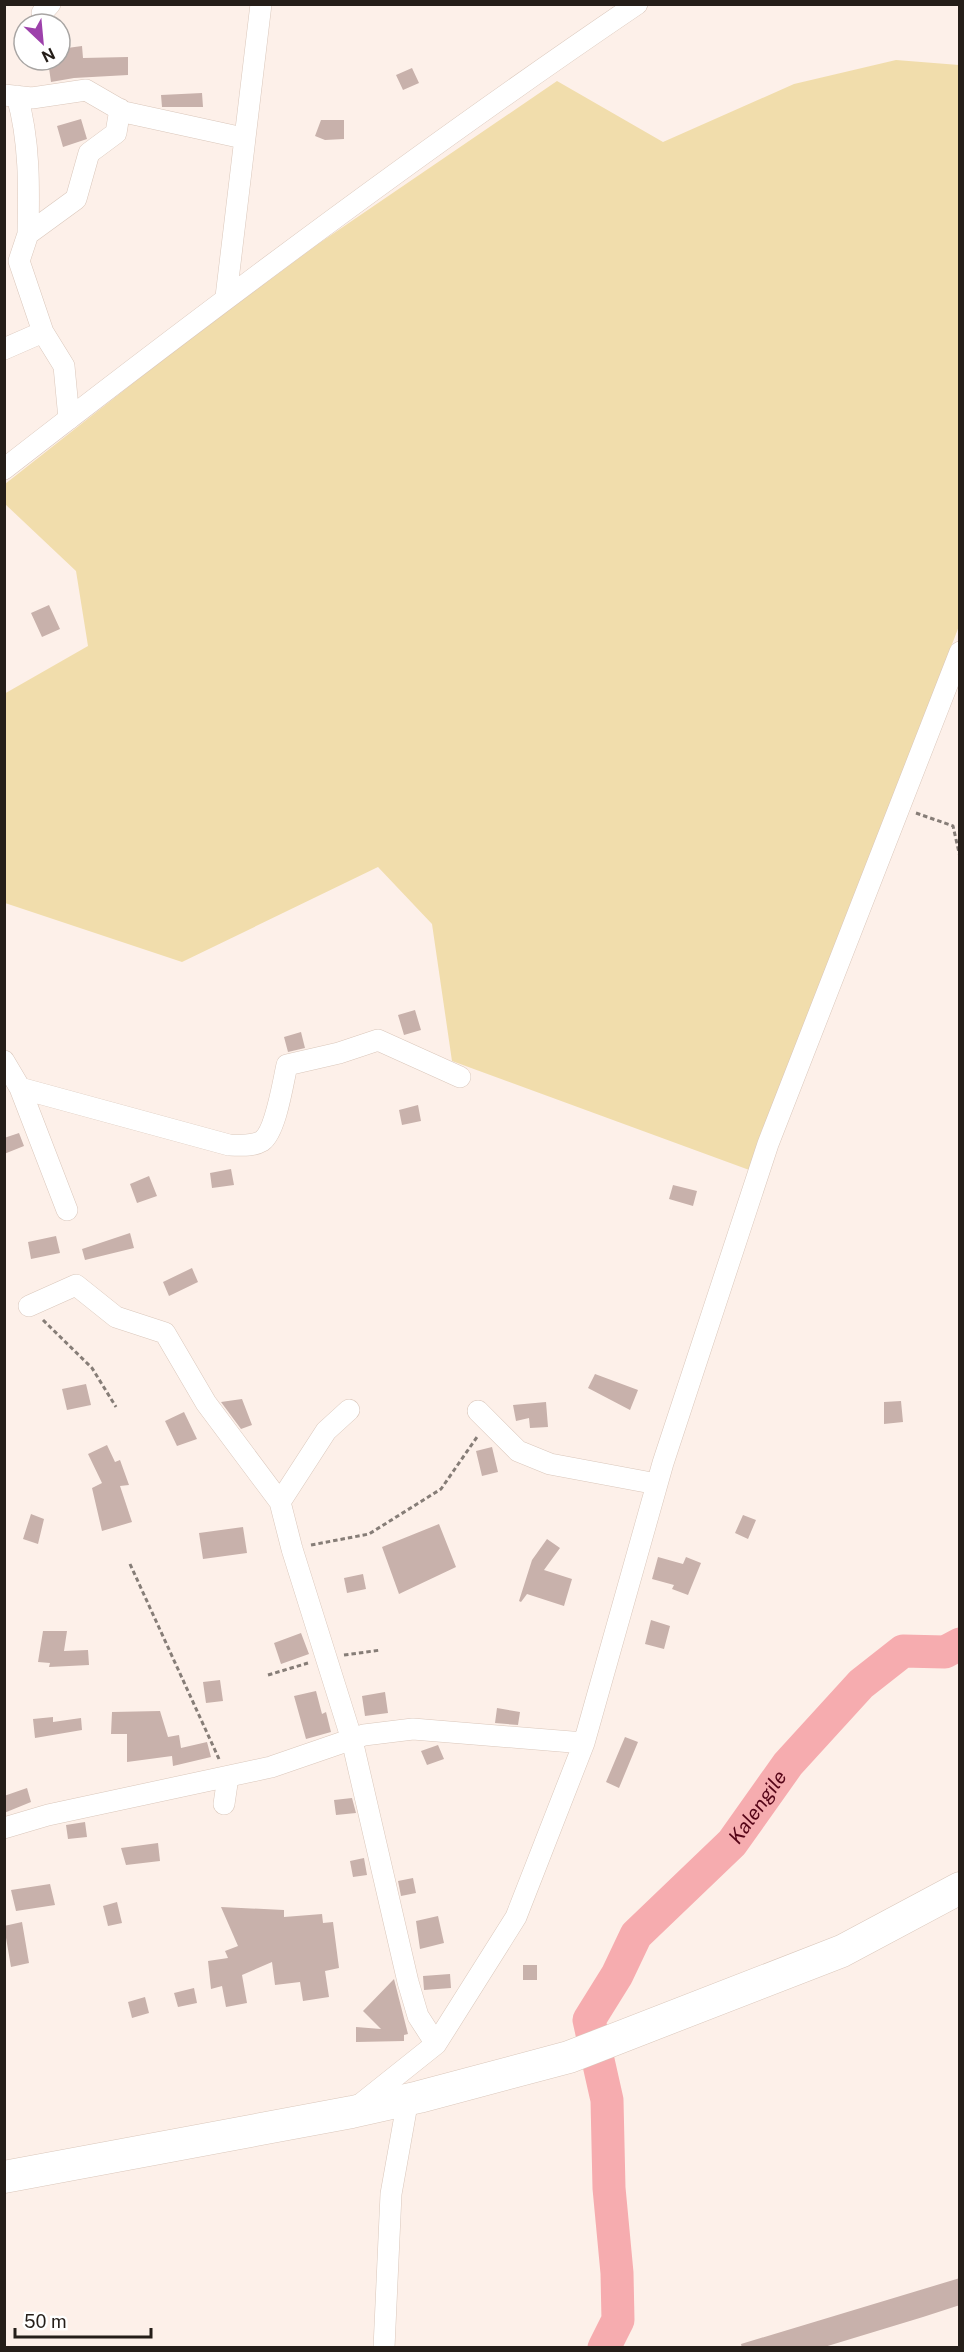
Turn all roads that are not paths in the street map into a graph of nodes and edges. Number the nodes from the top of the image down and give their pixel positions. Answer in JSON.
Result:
{"nodes":[{"id":1,"x":261,"y":4,"type":"edge"},
{"id":2,"x":637,"y":4,"type":"edge"},
{"id":3,"x":11,"y":96,"type":"edge"},
{"id":4,"x":120,"y":109,"type":"junction"},
{"id":5,"x":243,"y":138,"type":"junction"},
{"id":6,"x":28,"y":234,"type":"junction"},
{"id":7,"x":226,"y":297,"type":"junction"},
{"id":8,"x":43,"y":332,"type":"junction"},
{"id":9,"x":4,"y":349,"type":"edge"},
{"id":10,"x":69,"y":419,"type":"junction"},
{"id":11,"x":4,"y":469,"type":"edge"},
{"id":12,"x":960,"y":652,"type":"edge"},
{"id":13,"x":4,"y":1061,"type":"edge"},
{"id":14,"x":460,"y":1077,"type":"dead end"},
{"id":15,"x":20,"y":1088,"type":"junction"},
{"id":16,"x":67,"y":1210,"type":"dead end"},
{"id":17,"x":28,"y":1306,"type":"road end"},
{"id":18,"x":349,"y":1410,"type":"dead end"},
{"id":19,"x":478,"y":1411,"type":"road end"},
{"id":20,"x":657,"y":1484,"type":"junction"},
{"id":21,"x":280,"y":1502,"type":"junction"},
{"id":22,"x":352,"y":1740,"type":"junction"},
{"id":23,"x":584,"y":1743,"type":"junction"},
{"id":24,"x":228,"y":1777,"type":"junction"},
{"id":25,"x":224,"y":1804,"type":"dead end"},
{"id":26,"x":4,"y":1828,"type":"edge"},
{"id":27,"x":960,"y":1888,"type":"edge"},
{"id":28,"x":436,"y":2044,"type":"junction"},
{"id":29,"x":408,"y":2099,"type":"junction"},
{"id":30,"x":352,"y":2112,"type":"junction"},
{"id":31,"x":4,"y":2177,"type":"edge"},
{"id":32,"x":384,"y":2348,"type":"edge"}],
"edges":[{"from":1,"to":5,"type":"street"},
{"from":2,"to":7,"type":"street"},
{"from":3,"to":4,"type":"street"},
{"from":3,"to":6,"type":"street"},
{"from":4,"to":5,"type":"street"},
{"from":4,"to":6,"type":"street"},
{"from":5,"to":7,"type":"street"},
{"from":6,"to":8,"type":"street"},
{"from":7,"to":10,"type":"street"},
{"from":8,"to":9,"type":"street"},
{"from":8,"to":10,"type":"street"},
{"from":10,"to":11,"type":"street"},
{"from":12,"to":20,"type":"street"},
{"from":13,"to":15,"type":"street"},
{"from":14,"to":15,"type":"street"},
{"from":15,"to":16,"type":"street"},
{"from":17,"to":21,"type":"street"},
{"from":18,"to":21,"type":"street"},
{"from":19,"to":20,"type":"street"},
{"from":20,"to":23,"type":"street"},
{"from":21,"to":22,"type":"street"},
{"from":22,"to":23,"type":"street"},
{"from":22,"to":24,"type":"street"},
{"from":22,"to":28,"type":"street"},
{"from":23,"to":28,"type":"street"},
{"from":24,"to":25,"type":"street"},
{"from":24,"to":26,"type":"street"},
{"from":27,"to":29,"type":"highway"},
{"from":28,"to":30,"type":"street"},
{"from":29,"to":30,"type":"highway"},
{"from":29,"to":32,"type":"street"},
{"from":30,"to":31,"type":"highway"}]}
